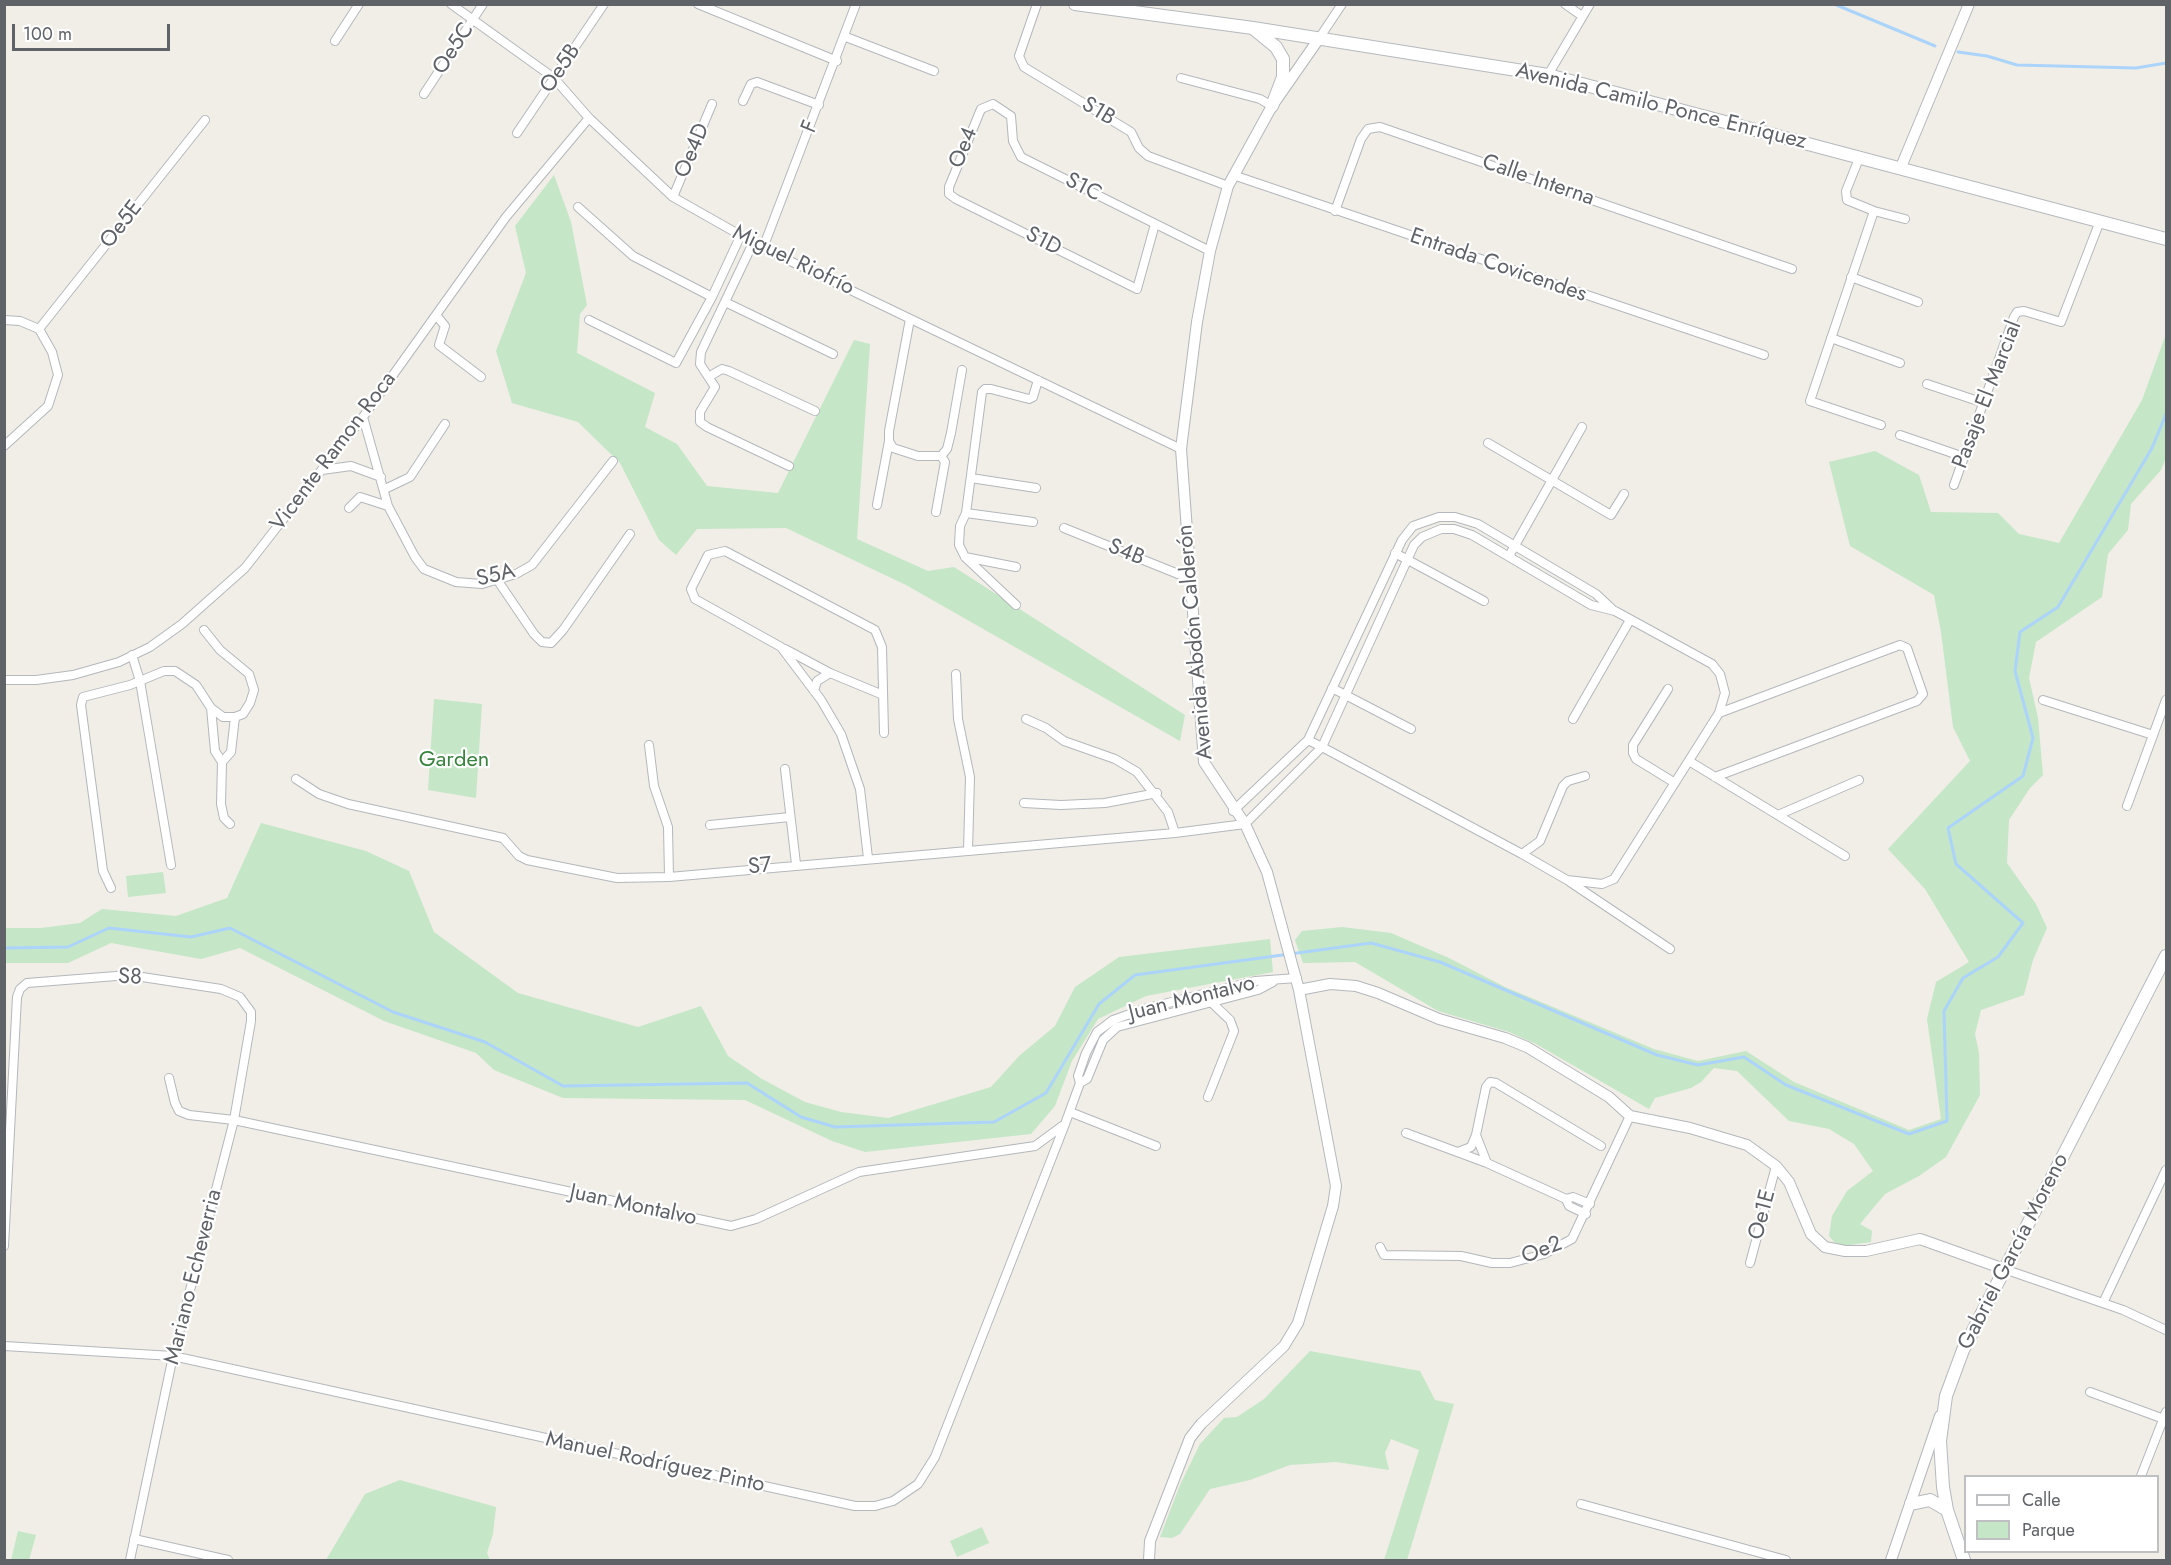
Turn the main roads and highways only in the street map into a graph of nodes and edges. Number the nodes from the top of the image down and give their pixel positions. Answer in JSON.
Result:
{"nodes":[{"id":1,"x":1075,"y":4,"type":"edge"},
{"id":2,"x":1253,"y":28,"type":"junction"},
{"id":3,"x":1272,"y":106,"type":"road end"},
{"id":4,"x":2166,"y":239,"type":"edge"},
{"id":5,"x":2166,"y":956,"type":"edge"},
{"id":6,"x":1911,"y":1504,"type":"road end"},
{"id":7,"x":1947,"y":1510,"type":"junction"},
{"id":8,"x":1964,"y":1560,"type":"edge"}],
"edges":[{"from":1,"to":2,"type":"main road","name":"Avenida Camilo Ponce Enríquez"},
{"from":2,"to":3,"type":"main road"},
{"from":2,"to":4,"type":"main road","name":"Avenida Camilo Ponce Enríquez"},
{"from":5,"to":7,"type":"main road","name":"Gabriel García Moreno"},
{"from":6,"to":7,"type":"main road"},
{"from":7,"to":8,"type":"main road"}]}
